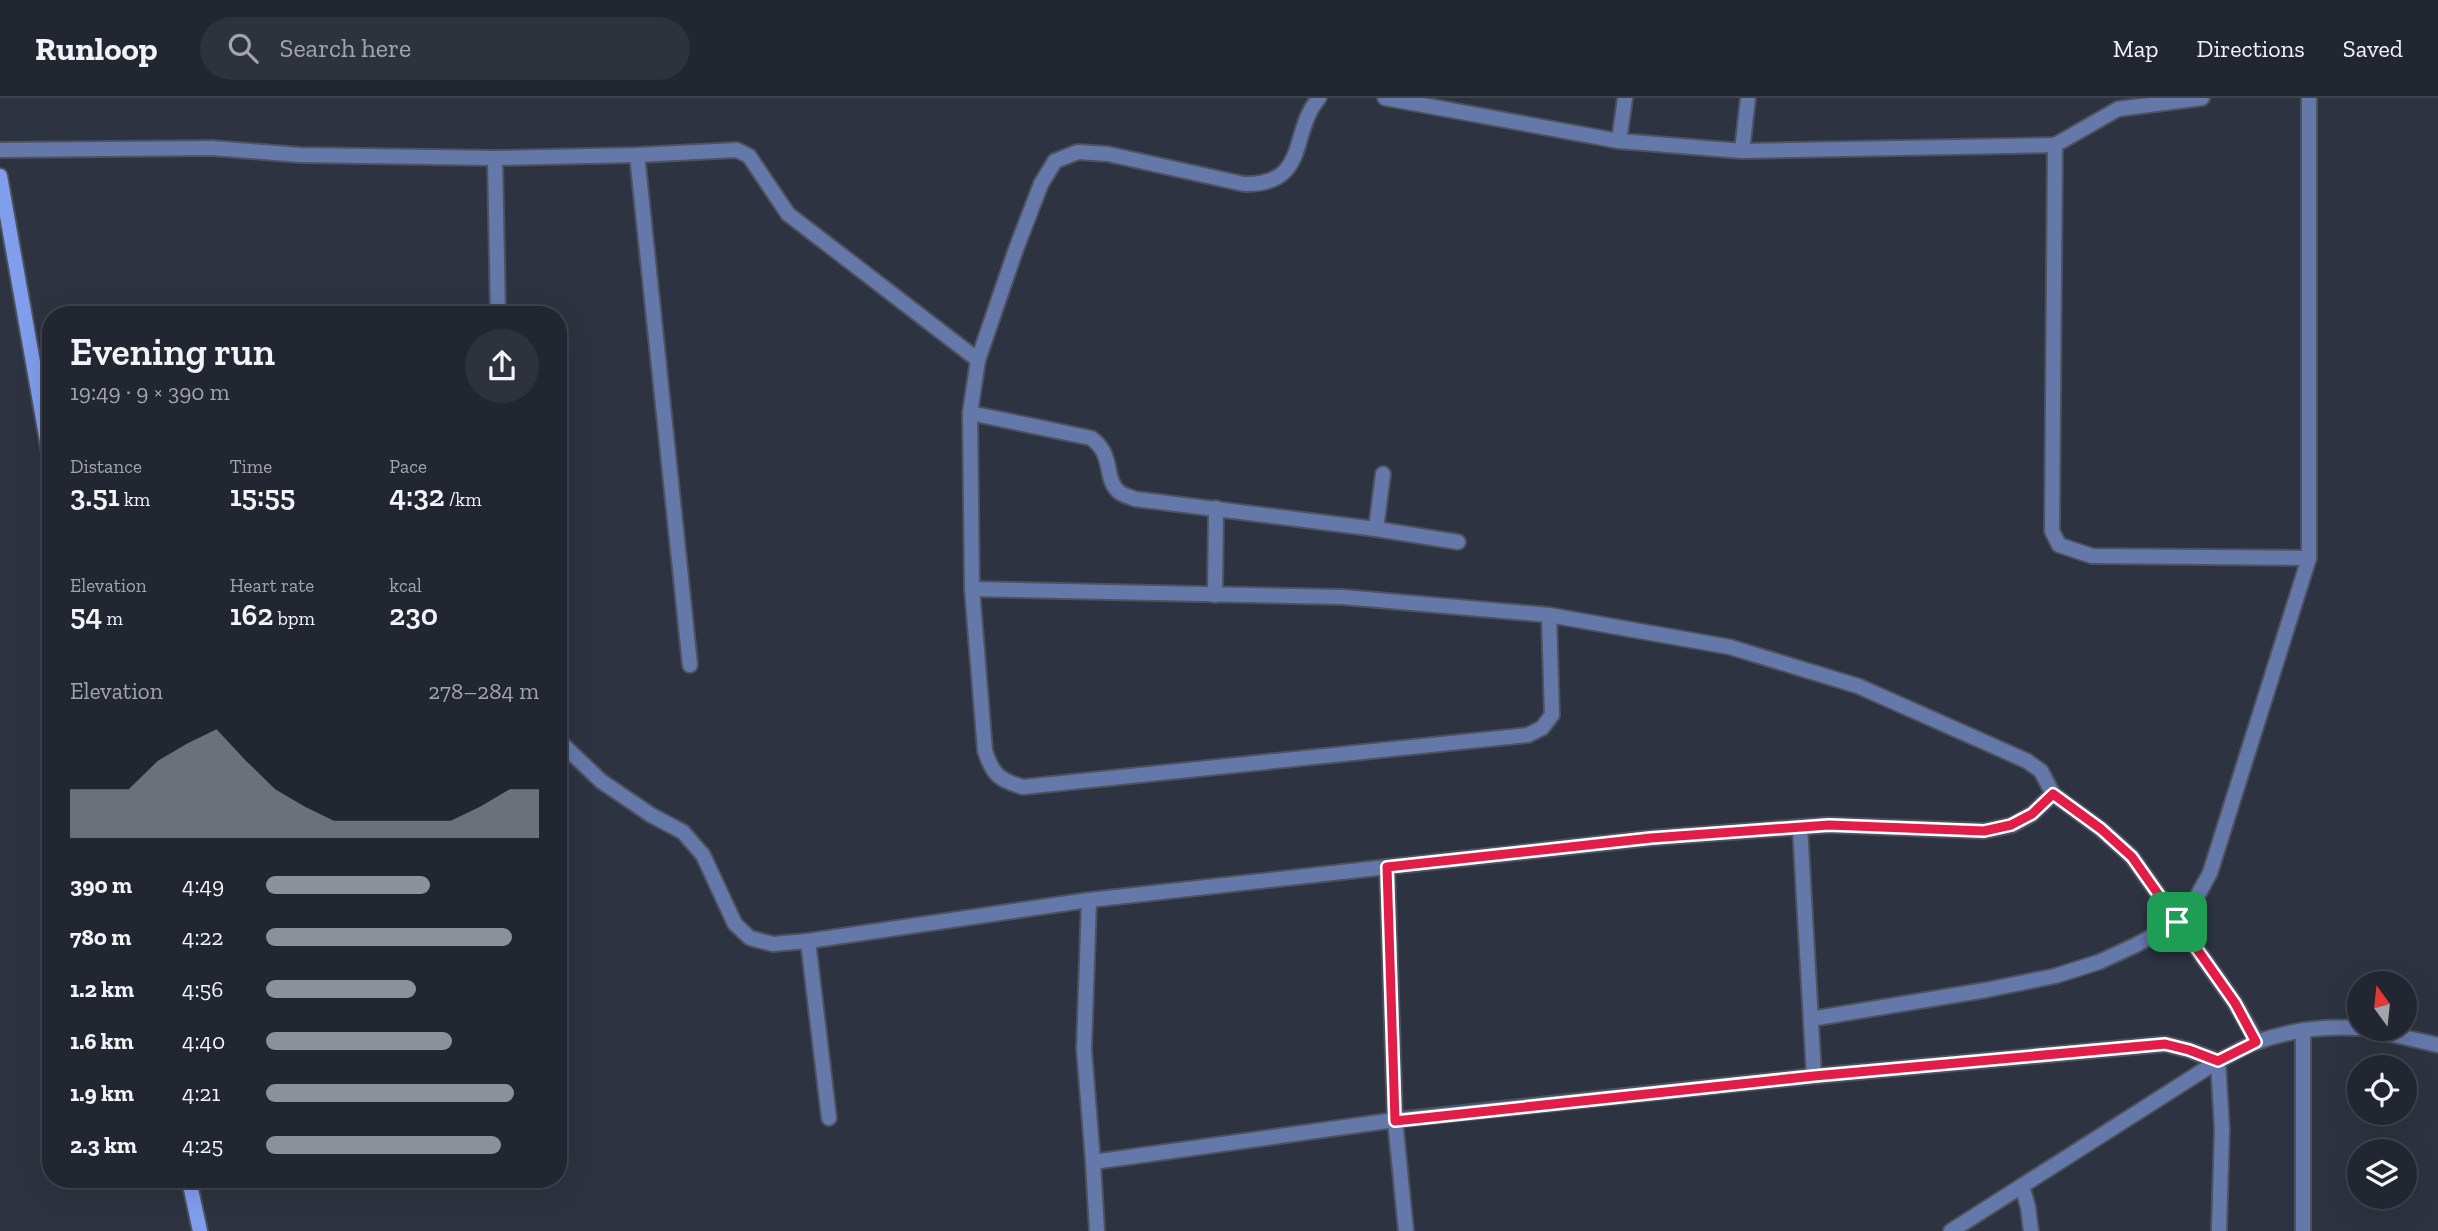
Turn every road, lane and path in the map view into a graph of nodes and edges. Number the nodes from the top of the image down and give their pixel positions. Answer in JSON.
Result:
{"nodes":[{"id":1,"x":1319,"y":98,"type":"edge"},
{"id":2,"x":1385,"y":98,"type":"edge"},
{"id":3,"x":1625,"y":98,"type":"edge"},
{"id":4,"x":1748,"y":98,"type":"edge"},
{"id":5,"x":2202,"y":98,"type":"edge"},
{"id":6,"x":2309,"y":98,"type":"edge"},
{"id":7,"x":2119,"y":104,"type":"edge"},
{"id":8,"x":1619,"y":141,"type":"junction"},
{"id":9,"x":2055,"y":145,"type":"junction"},
{"id":10,"x":0,"y":150,"type":"edge"},
{"id":11,"x":1742,"y":151,"type":"junction"},
{"id":12,"x":637,"y":155,"type":"junction"},
{"id":13,"x":495,"y":158,"type":"junction"},
{"id":14,"x":0,"y":176,"type":"edge"},
{"id":15,"x":498,"y":306,"type":"edge"},
{"id":16,"x":978,"y":360,"type":"junction"},
{"id":17,"x":42,"y":413,"type":"edge"},
{"id":18,"x":970,"y":413,"type":"junction"},
{"id":19,"x":1383,"y":474,"type":"dead end"},
{"id":20,"x":1216,"y":508,"type":"junction"},
{"id":21,"x":1376,"y":529,"type":"junction"},
{"id":22,"x":1458,"y":542,"type":"dead end"},
{"id":23,"x":2309,"y":558,"type":"junction"},
{"id":24,"x":972,"y":589,"type":"junction"},
{"id":25,"x":1215,"y":595,"type":"junction"},
{"id":26,"x":1549,"y":615,"type":"junction"},
{"id":27,"x":690,"y":665,"type":"dead end"},
{"id":28,"x":567,"y":748,"type":"edge"},
{"id":29,"x":2053,"y":794,"type":"junction"},
{"id":30,"x":1800,"y":827,"type":"junction"},
{"id":31,"x":1387,"y":867,"type":"junction"},
{"id":32,"x":1089,"y":900,"type":"junction"},
{"id":33,"x":2177,"y":922,"type":"junction"},
{"id":34,"x":808,"y":941,"type":"junction"},
{"id":35,"x":1811,"y":1019,"type":"junction"},
{"id":36,"x":2347,"y":1027,"type":"edge"},
{"id":37,"x":2303,"y":1030,"type":"junction"},
{"id":38,"x":2417,"y":1040,"type":"edge"},
{"id":39,"x":2256,"y":1042,"type":"junction"},
{"id":40,"x":2438,"y":1045,"type":"edge"},
{"id":41,"x":2218,"y":1061,"type":"junction"},
{"id":42,"x":1814,"y":1076,"type":"junction"},
{"id":43,"x":829,"y":1118,"type":"dead end"},
{"id":44,"x":1395,"y":1121,"type":"junction"},
{"id":45,"x":1093,"y":1162,"type":"junction"},
{"id":46,"x":2022,"y":1186,"type":"junction"},
{"id":47,"x":191,"y":1188,"type":"edge"},
{"id":48,"x":200,"y":1231,"type":"edge"},
{"id":49,"x":1097,"y":1231,"type":"edge"},
{"id":50,"x":1406,"y":1231,"type":"edge"},
{"id":51,"x":1951,"y":1231,"type":"edge"},
{"id":52,"x":2031,"y":1231,"type":"edge"},
{"id":53,"x":2219,"y":1231,"type":"edge"},
{"id":54,"x":2303,"y":1231,"type":"edge"}],
"edges":[{"from":1,"to":16,"type":"street"},
{"from":2,"to":8,"type":"street"},
{"from":3,"to":8,"type":"street"},
{"from":4,"to":11,"type":"street"},
{"from":5,"to":7,"type":"street"},
{"from":6,"to":23,"type":"street"},
{"from":7,"to":9,"type":"street"},
{"from":8,"to":11,"type":"street"},
{"from":9,"to":11,"type":"street"},
{"from":9,"to":23,"type":"street"},
{"from":10,"to":13,"type":"street"},
{"from":12,"to":13,"type":"street"},
{"from":12,"to":16,"type":"street"},
{"from":12,"to":27,"type":"street"},
{"from":13,"to":15,"type":"street"},
{"from":14,"to":17,"type":"main road"},
{"from":16,"to":18,"type":"street"},
{"from":18,"to":20,"type":"street"},
{"from":18,"to":24,"type":"street"},
{"from":19,"to":21,"type":"street"},
{"from":20,"to":21,"type":"street"},
{"from":20,"to":25,"type":"street"},
{"from":21,"to":22,"type":"street"},
{"from":23,"to":33,"type":"street"},
{"from":24,"to":25,"type":"street"},
{"from":24,"to":26,"type":"street"},
{"from":25,"to":26,"type":"street"},
{"from":26,"to":29,"type":"street"},
{"from":28,"to":34,"type":"street"},
{"from":29,"to":30,"type":"street"},
{"from":29,"to":33,"type":"street"},
{"from":30,"to":31,"type":"street"},
{"from":30,"to":35,"type":"street"},
{"from":31,"to":32,"type":"street"},
{"from":31,"to":44,"type":"street"},
{"from":32,"to":34,"type":"street"},
{"from":32,"to":45,"type":"street"},
{"from":33,"to":35,"type":"street"},
{"from":33,"to":39,"type":"street"},
{"from":34,"to":43,"type":"street"},
{"from":35,"to":42,"type":"street"},
{"from":36,"to":37,"type":"street"},
{"from":37,"to":39,"type":"street"},
{"from":37,"to":54,"type":"street"},
{"from":38,"to":40,"type":"street"},
{"from":39,"to":41,"type":"street"},
{"from":41,"to":42,"type":"street"},
{"from":41,"to":46,"type":"street"},
{"from":41,"to":53,"type":"street"},
{"from":42,"to":44,"type":"street"},
{"from":44,"to":45,"type":"street"},
{"from":44,"to":50,"type":"street"},
{"from":45,"to":49,"type":"street"},
{"from":46,"to":51,"type":"street"},
{"from":46,"to":52,"type":"street"},
{"from":47,"to":48,"type":"main road"}]}
